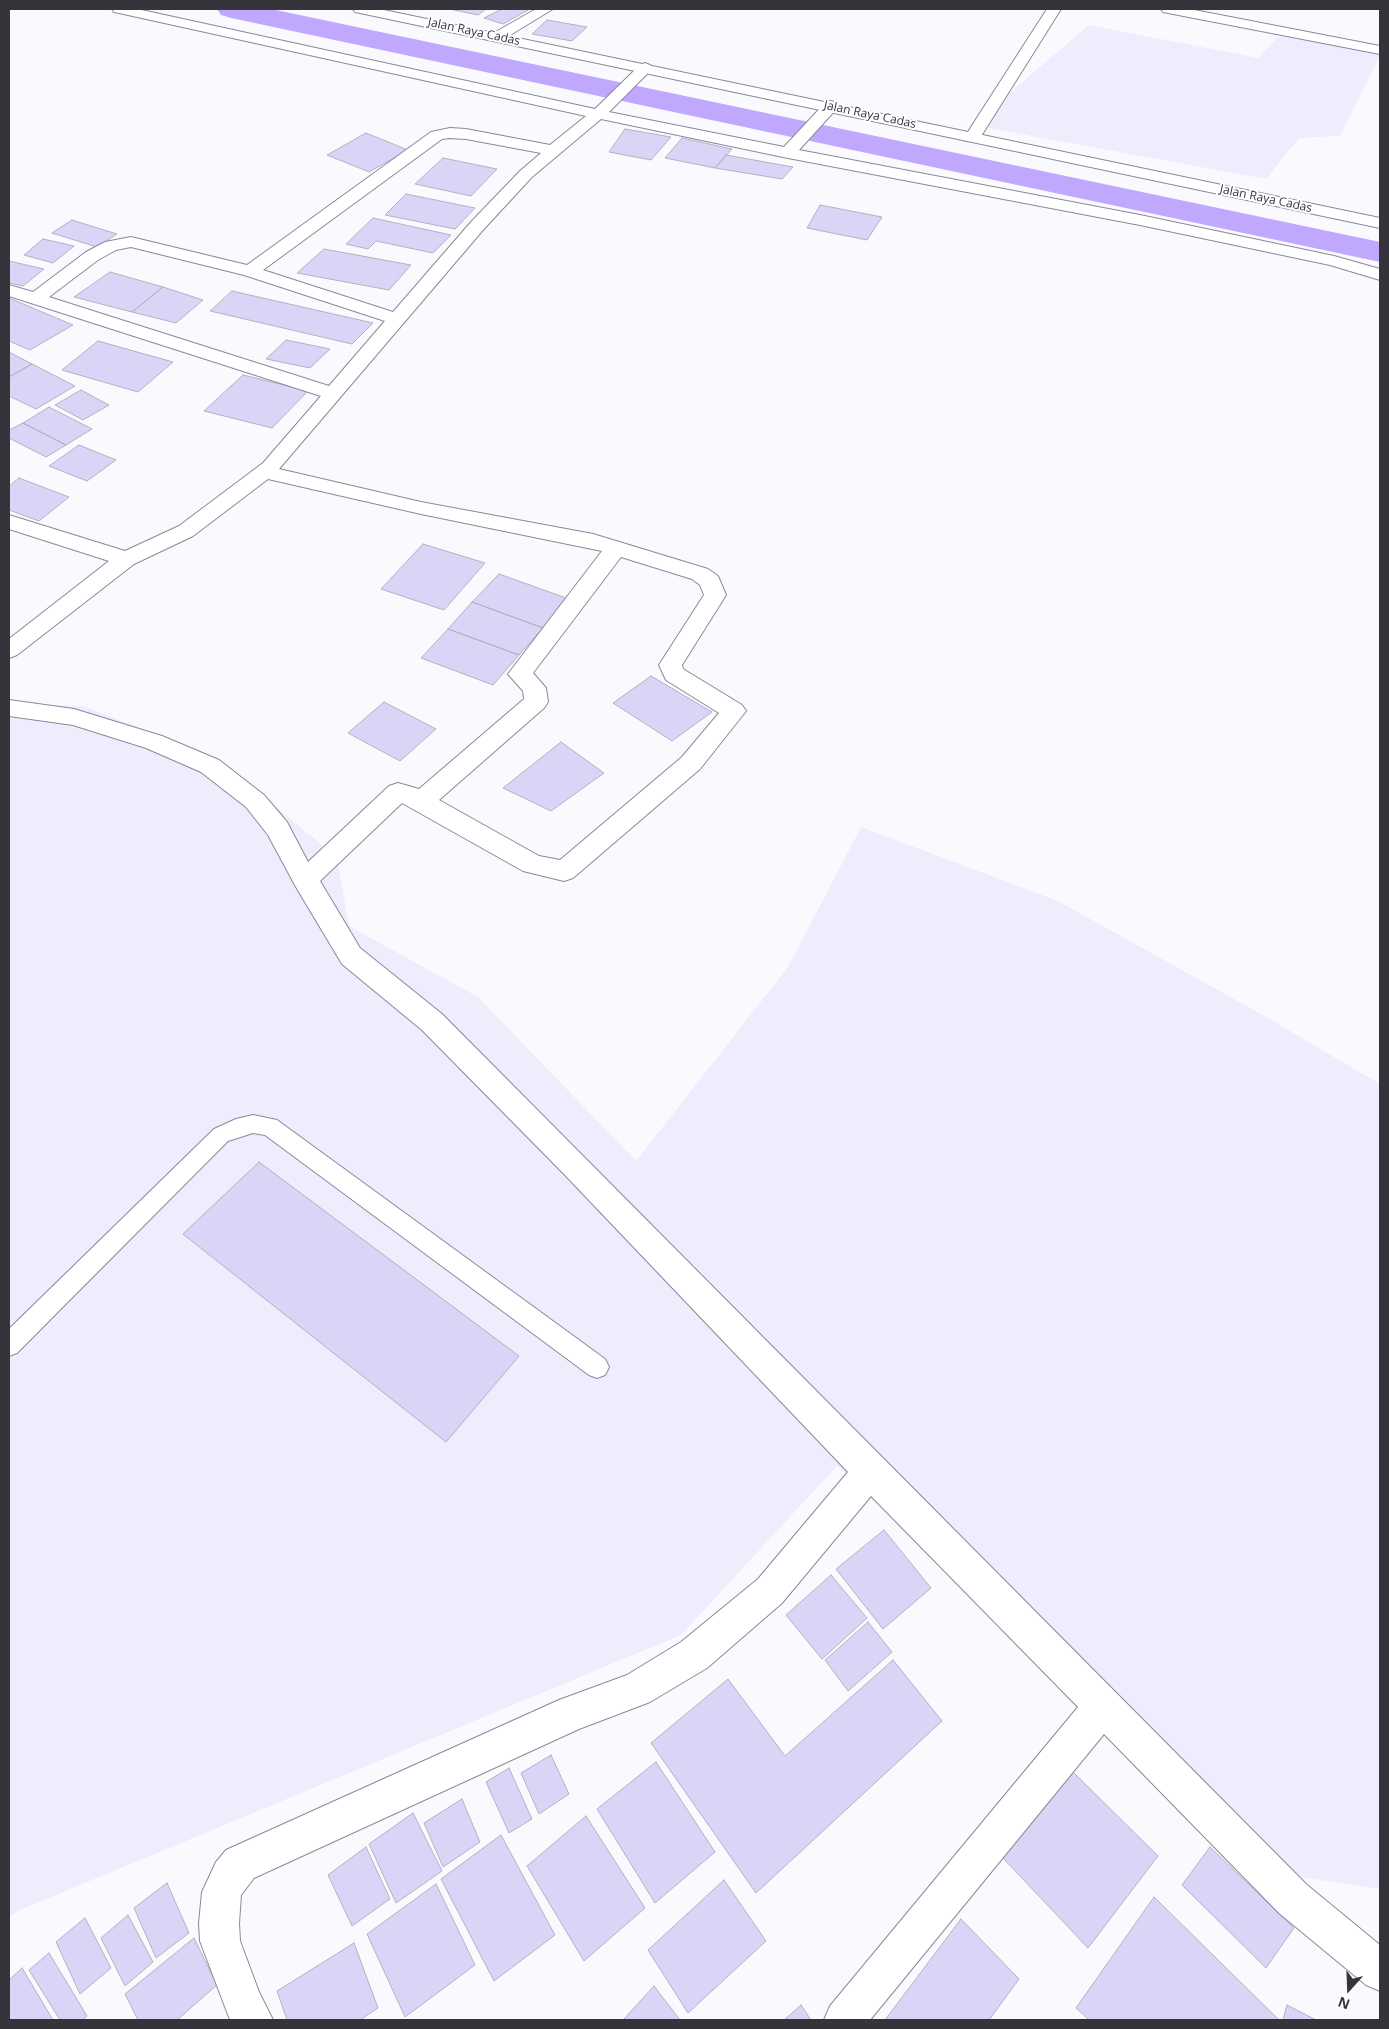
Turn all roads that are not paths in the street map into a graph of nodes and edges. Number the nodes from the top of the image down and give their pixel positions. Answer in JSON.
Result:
{"nodes":[{"id":1,"x":119,"y":9,"type":"edge"},
{"id":2,"x":360,"y":9,"type":"edge"},
{"id":3,"x":546,"y":9,"type":"edge"},
{"id":4,"x":1054,"y":9,"type":"edge"},
{"id":5,"x":1168,"y":9,"type":"edge"},
{"id":6,"x":1241,"y":9,"type":"edge"},
{"id":7,"x":1230,"y":21,"type":"junction"},
{"id":8,"x":497,"y":37,"type":"junction"},
{"id":9,"x":1380,"y":50,"type":"edge"},
{"id":10,"x":643,"y":70,"type":"junction"},
{"id":11,"x":829,"y":109,"type":"junction"},
{"id":12,"x":599,"y":112,"type":"junction"},
{"id":13,"x":972,"y":138,"type":"junction"},
{"id":14,"x":554,"y":151,"type":"junction"},
{"id":15,"x":790,"y":152,"type":"junction"},
{"id":16,"x":1380,"y":223,"type":"edge"},
{"id":17,"x":250,"y":271,"type":"junction"},
{"id":18,"x":1380,"y":275,"type":"edge"},
{"id":19,"x":9,"y":290,"type":"edge"},
{"id":20,"x":36,"y":298,"type":"junction"},
{"id":21,"x":397,"y":319,"type":"junction"},
{"id":22,"x":334,"y":394,"type":"junction"},
{"id":23,"x":265,"y":472,"type":"junction"},
{"id":24,"x":9,"y":522,"type":"edge"},
{"id":25,"x":616,"y":548,"type":"junction"},
{"id":26,"x":126,"y":559,"type":"junction"},
{"id":27,"x":9,"y":650,"type":"edge"},
{"id":28,"x":9,"y":708,"type":"edge"},
{"id":29,"x":421,"y":801,"type":"junction"},
{"id":30,"x":305,"y":880,"type":"junction"},
{"id":31,"x":9,"y":1345,"type":"edge"},
{"id":32,"x":598,"y":1367,"type":"dead end"},
{"id":33,"x":870,"y":1471,"type":"junction"},
{"id":34,"x":1103,"y":1706,"type":"junction"},
{"id":35,"x":1380,"y":1971,"type":"edge"},
{"id":36,"x":252,"y":2020,"type":"edge"},
{"id":37,"x":844,"y":2020,"type":"edge"}],
"edges":[{"from":1,"to":12,"type":"street"},
{"from":2,"to":8,"type":"street","name":"Jalan Raya Cadas"},
{"from":3,"to":8,"type":"street"},
{"from":4,"to":13,"type":"street"},
{"from":5,"to":7,"type":"street"},
{"from":6,"to":7,"type":"street"},
{"from":7,"to":9,"type":"street"},
{"from":8,"to":10,"type":"street","name":"Jalan Raya Cadas"},
{"from":10,"to":11,"type":"street","name":"Jalan Raya Cadas"},
{"from":10,"to":12,"type":"street"},
{"from":11,"to":13,"type":"street","name":"Jalan Raya Cadas"},
{"from":11,"to":15,"type":"street"},
{"from":12,"to":14,"type":"street"},
{"from":12,"to":15,"type":"street"},
{"from":13,"to":16,"type":"street","name":"Jalan Raya Cadas"},
{"from":14,"to":17,"type":"street"},
{"from":14,"to":21,"type":"street"},
{"from":15,"to":18,"type":"street"},
{"from":17,"to":20,"type":"street"},
{"from":17,"to":21,"type":"street"},
{"from":19,"to":20,"type":"street"},
{"from":20,"to":22,"type":"street"},
{"from":21,"to":22,"type":"street"},
{"from":22,"to":23,"type":"street"},
{"from":23,"to":25,"type":"street"},
{"from":23,"to":26,"type":"street"},
{"from":24,"to":26,"type":"street"},
{"from":25,"to":29,"type":"street"},
{"from":25,"to":29,"type":"street"},
{"from":26,"to":27,"type":"street"},
{"from":28,"to":30,"type":"street"},
{"from":29,"to":30,"type":"street"},
{"from":30,"to":33,"type":"street"},
{"from":31,"to":32,"type":"lane"},
{"from":33,"to":34,"type":"street"},
{"from":33,"to":36,"type":"street"},
{"from":34,"to":35,"type":"street"},
{"from":34,"to":37,"type":"street"}]}
